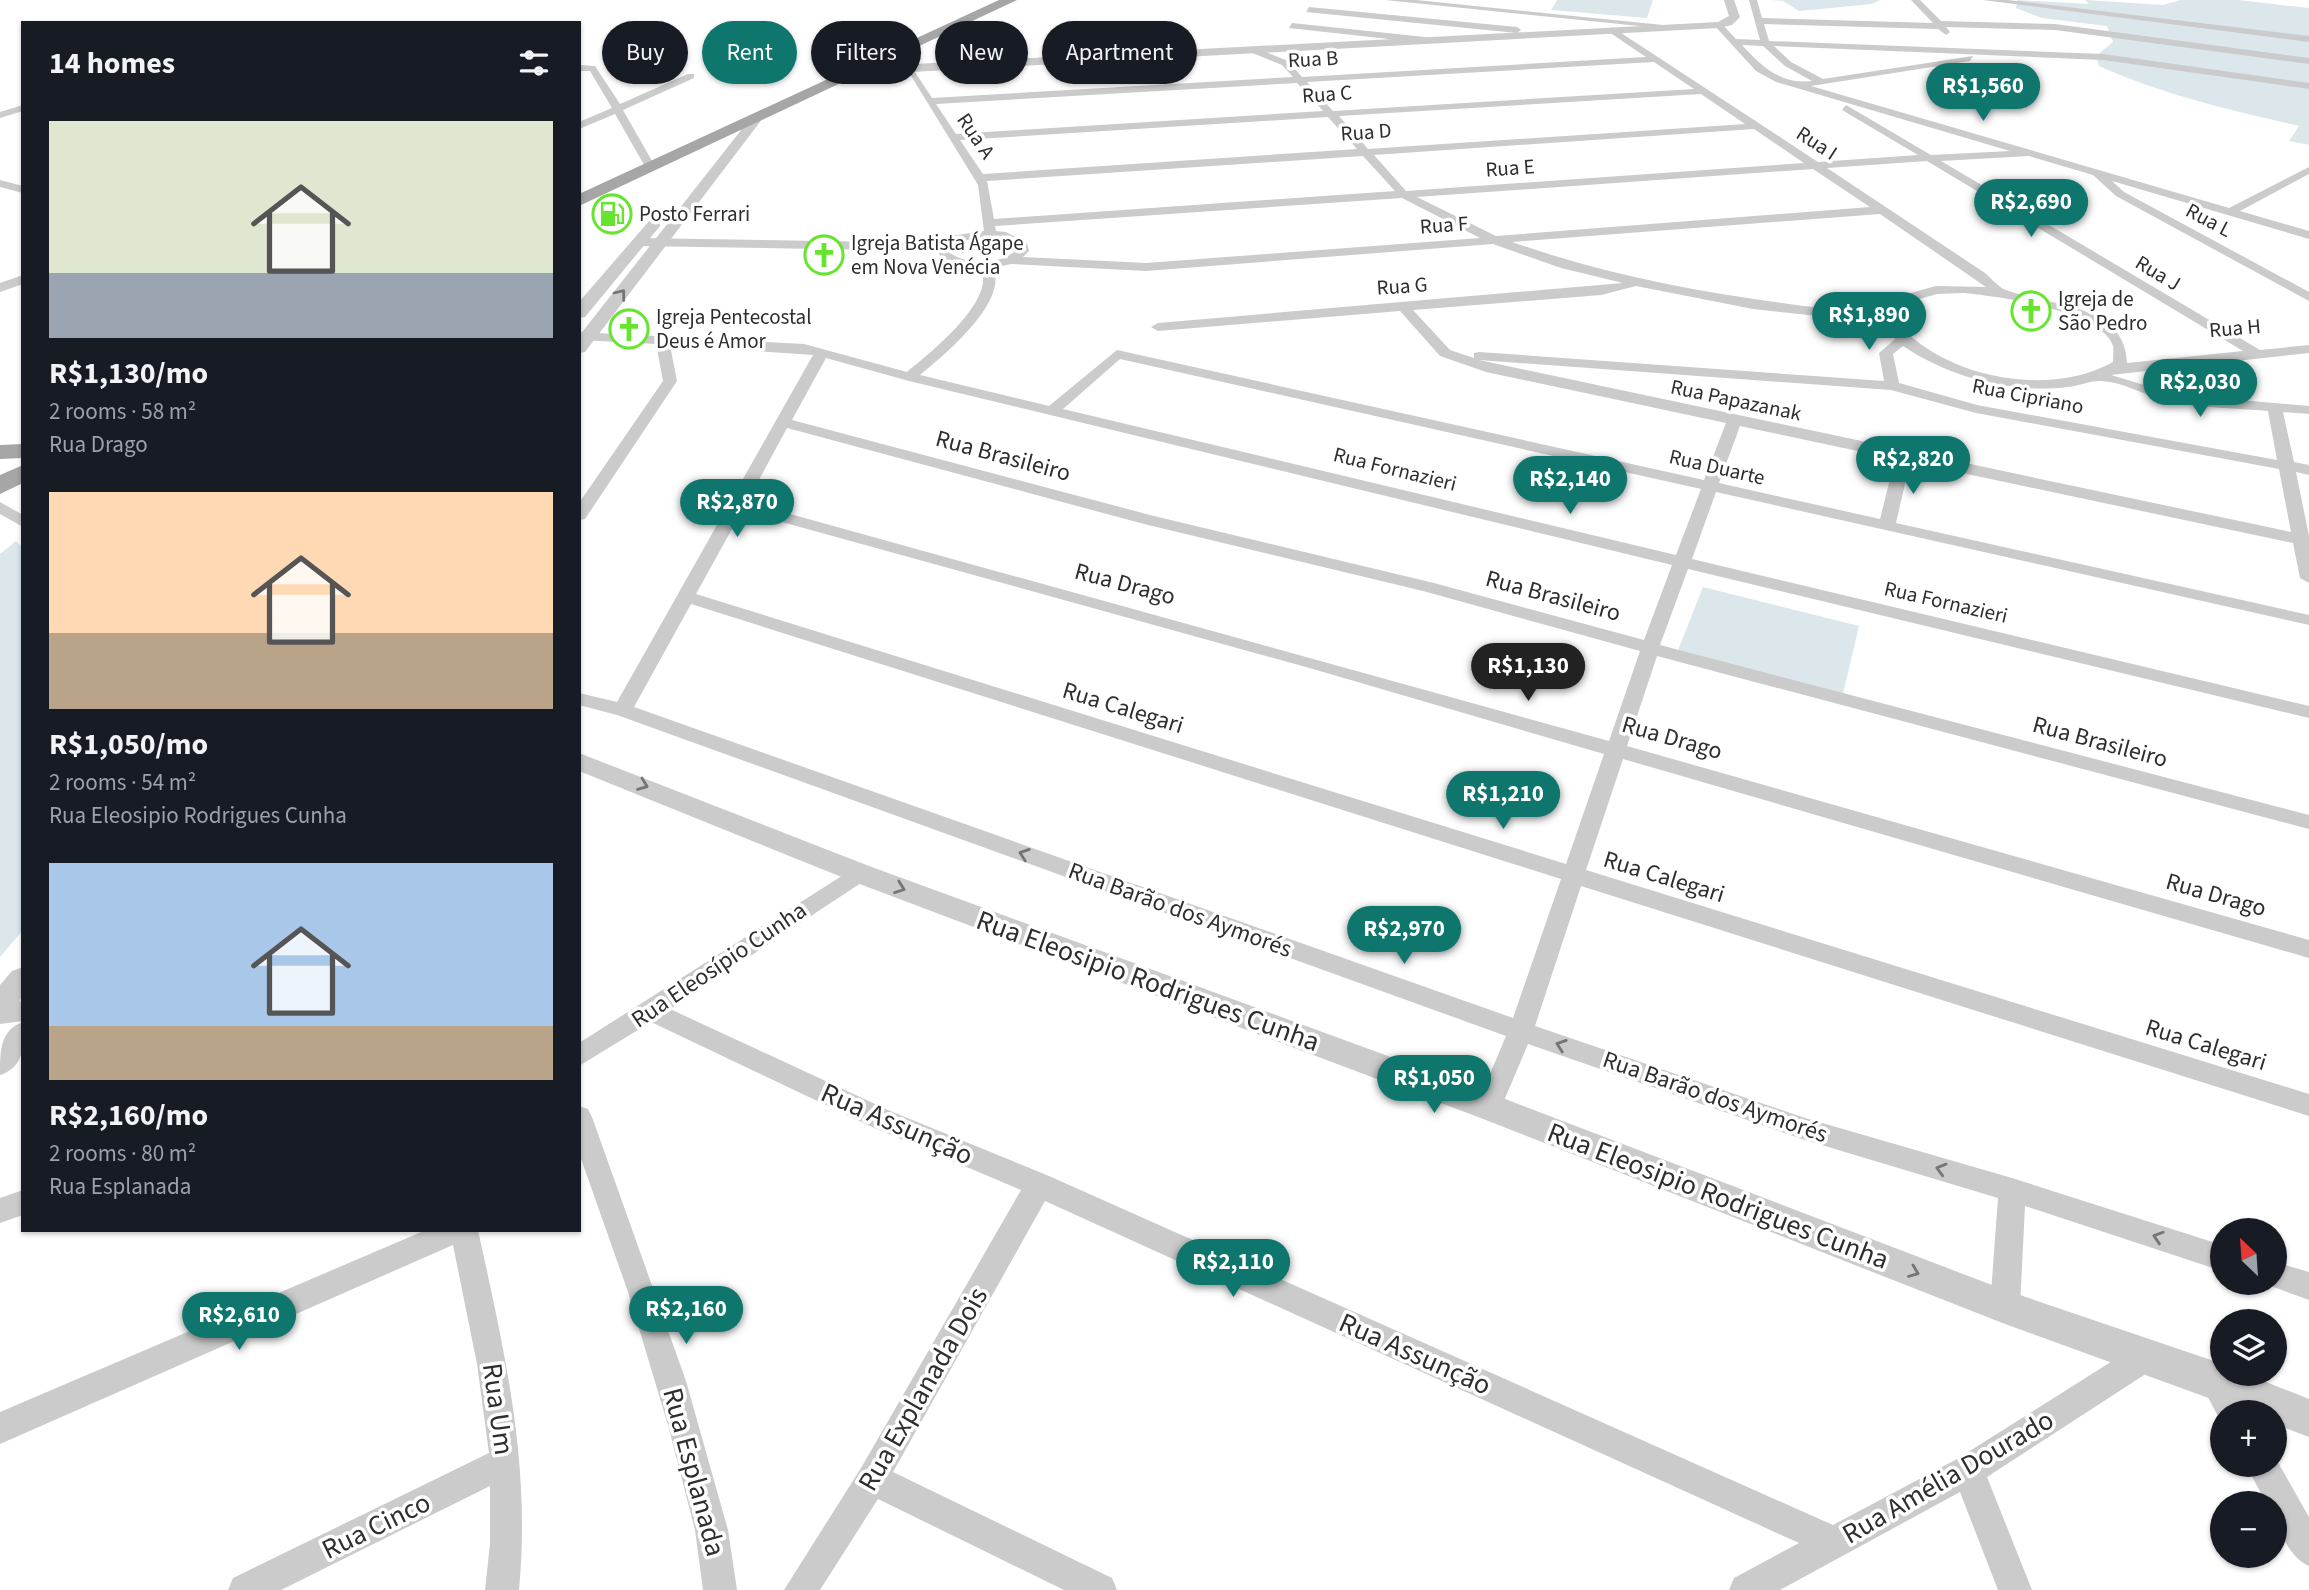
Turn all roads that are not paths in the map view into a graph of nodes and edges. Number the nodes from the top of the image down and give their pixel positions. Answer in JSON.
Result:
{"nodes":[{"id":1,"x":1010,"y":0,"type":"edge"},
{"id":2,"x":1318,"y":0,"type":"edge"},
{"id":3,"x":1389,"y":0,"type":"edge"},
{"id":4,"x":1533,"y":0,"type":"edge"},
{"id":5,"x":1754,"y":0,"type":"edge"},
{"id":6,"x":1915,"y":0,"type":"edge"},
{"id":7,"x":1987,"y":0,"type":"edge"},
{"id":8,"x":1728,"y":1,"type":"edge"},
{"id":9,"x":1309,"y":10,"type":"junction"},
{"id":10,"x":1527,"y":13,"type":"junction"},
{"id":11,"x":1760,"y":21,"type":"junction"},
{"id":12,"x":1720,"y":25,"type":"junction"},
{"id":13,"x":1939,"y":25,"type":"junction"},
{"id":14,"x":1669,"y":26,"type":"junction"},
{"id":15,"x":1612,"y":30,"type":"junction"},
{"id":16,"x":1515,"y":32,"type":"junction"},
{"id":17,"x":1282,"y":37,"type":"junction"},
{"id":18,"x":2309,"y":39,"type":"edge"},
{"id":19,"x":1425,"y":40,"type":"junction"},
{"id":20,"x":921,"y":41,"type":"edge"},
{"id":21,"x":1733,"y":42,"type":"junction"},
{"id":22,"x":1765,"y":43,"type":"junction"},
{"id":23,"x":1301,"y":47,"type":"junction"},
{"id":24,"x":1253,"y":50,"type":"junction"},
{"id":25,"x":1964,"y":50,"type":"junction"},
{"id":26,"x":1656,"y":59,"type":"junction"},
{"id":27,"x":2309,"y":61,"type":"edge"},
{"id":28,"x":921,"y":67,"type":"edge"},
{"id":29,"x":581,"y":68,"type":"edge"},
{"id":30,"x":691,"y":76,"type":"dead end"},
{"id":31,"x":1304,"y":79,"type":"junction"},
{"id":32,"x":829,"y":84,"type":"edge"},
{"id":33,"x":919,"y":84,"type":"edge"},
{"id":34,"x":2309,"y":86,"type":"edge"},
{"id":35,"x":1823,"y":88,"type":"junction"},
{"id":36,"x":1703,"y":91,"type":"junction"},
{"id":37,"x":930,"y":101,"type":"junction"},
{"id":38,"x":619,"y":108,"type":"junction"},
{"id":39,"x":21,"y":109,"type":"edge"},
{"id":40,"x":1335,"y":113,"type":"junction"},
{"id":41,"x":0,"y":115,"type":"edge"},
{"id":42,"x":757,"y":118,"type":"junction"},
{"id":43,"x":581,"y":124,"type":"edge"},
{"id":44,"x":1755,"y":125,"type":"junction"},
{"id":45,"x":954,"y":137,"type":"junction"},
{"id":46,"x":718,"y":141,"type":"junction"},
{"id":47,"x":1367,"y":151,"type":"junction"},
{"id":48,"x":2033,"y":153,"type":"junction"},
{"id":49,"x":1926,"y":158,"type":"junction"},
{"id":50,"x":1817,"y":165,"type":"junction"},
{"id":51,"x":651,"y":168,"type":"junction"},
{"id":52,"x":2095,"y":170,"type":"junction"},
{"id":53,"x":2309,"y":170,"type":"edge"},
{"id":54,"x":980,"y":177,"type":"junction"},
{"id":55,"x":0,"y":183,"type":"edge"},
{"id":56,"x":21,"y":189,"type":"edge"},
{"id":57,"x":1418,"y":193,"type":"junction"},
{"id":58,"x":1403,"y":194,"type":"junction"},
{"id":59,"x":581,"y":200,"type":"edge"},
{"id":60,"x":1882,"y":210,"type":"junction"},
{"id":61,"x":2230,"y":212,"type":"junction"},
{"id":62,"x":2249,"y":218,"type":"junction"},
{"id":63,"x":990,"y":228,"type":"junction"},
{"id":64,"x":2309,"y":235,"type":"edge"},
{"id":65,"x":1508,"y":239,"type":"junction"},
{"id":66,"x":1493,"y":240,"type":"junction"},
{"id":67,"x":639,"y":242,"type":"junction"},
{"id":68,"x":661,"y":243,"type":"junction"},
{"id":69,"x":2309,"y":243,"type":"edge"},
{"id":70,"x":944,"y":247,"type":"junction"},
{"id":71,"x":1009,"y":260,"type":"junction"},
{"id":72,"x":985,"y":265,"type":"junction"},
{"id":73,"x":21,"y":280,"type":"edge"},
{"id":74,"x":1642,"y":283,"type":"junction"},
{"id":75,"x":0,"y":288,"type":"edge"},
{"id":76,"x":1997,"y":292,"type":"junction"},
{"id":77,"x":2309,"y":297,"type":"edge"},
{"id":78,"x":1403,"y":307,"type":"junction"},
{"id":79,"x":581,"y":311,"type":"edge"},
{"id":80,"x":1888,"y":315,"type":"junction"},
{"id":81,"x":1158,"y":327,"type":"dead end"},
{"id":82,"x":582,"y":340,"type":"edge"},
{"id":83,"x":1902,"y":340,"type":"junction"},
{"id":84,"x":662,"y":341,"type":"junction"},
{"id":85,"x":2309,"y":342,"type":"edge"},
{"id":86,"x":2309,"y":349,"type":"edge"},
{"id":87,"x":2252,"y":351,"type":"junction"},
{"id":88,"x":822,"y":352,"type":"junction"},
{"id":89,"x":1445,"y":353,"type":"junction"},
{"id":90,"x":2119,"y":362,"type":"junction"},
{"id":91,"x":2100,"y":376,"type":"junction"},
{"id":92,"x":909,"y":377,"type":"junction"},
{"id":93,"x":1892,"y":386,"type":"junction"},
{"id":94,"x":2275,"y":408,"type":"junction"},
{"id":95,"x":2309,"y":410,"type":"edge"},
{"id":96,"x":1052,"y":411,"type":"junction"},
{"id":97,"x":1734,"y":421,"type":"junction"},
{"id":98,"x":783,"y":422,"type":"junction"},
{"id":99,"x":21,"y":451,"type":"edge"},
{"id":100,"x":0,"y":452,"type":"edge"},
{"id":101,"x":1903,"y":457,"type":"junction"},
{"id":102,"x":21,"y":458,"type":"edge"},
{"id":103,"x":0,"y":466,"type":"edge"},
{"id":104,"x":2285,"y":466,"type":"junction"},
{"id":105,"x":2309,"y":470,"type":"edge"},
{"id":106,"x":21,"y":473,"type":"edge"},
{"id":107,"x":0,"y":486,"type":"edge"},
{"id":108,"x":1711,"y":487,"type":"junction"},
{"id":109,"x":735,"y":504,"type":"junction"},
{"id":110,"x":0,"y":508,"type":"edge"},
{"id":111,"x":581,"y":512,"type":"edge"},
{"id":112,"x":0,"y":519,"type":"edge"},
{"id":113,"x":20,"y":520,"type":"edge"},
{"id":114,"x":1887,"y":527,"type":"junction"},
{"id":115,"x":2305,"y":540,"type":"edge"},
{"id":116,"x":1682,"y":563,"type":"junction"},
{"id":117,"x":2309,"y":578,"type":"edge"},
{"id":118,"x":684,"y":596,"type":"junction"},
{"id":119,"x":2309,"y":620,"type":"edge"},
{"id":120,"x":1650,"y":648,"type":"junction"},
{"id":121,"x":581,"y":700,"type":"edge"},
{"id":122,"x":623,"y":710,"type":"junction"},
{"id":123,"x":2309,"y":712,"type":"edge"},
{"id":124,"x":1616,"y":749,"type":"junction"},
{"id":125,"x":581,"y":762,"type":"edge"},
{"id":126,"x":2309,"y":822,"type":"edge"},
{"id":127,"x":859,"y":873,"type":"junction"},
{"id":128,"x":1573,"y":876,"type":"junction"},
{"id":129,"x":2309,"y":949,"type":"edge"},
{"id":130,"x":21,"y":981,"type":"edge"},
{"id":131,"x":0,"y":1006,"type":"edge"},
{"id":132,"x":21,"y":1011,"type":"edge"},
{"id":133,"x":651,"y":1011,"type":"junction"},
{"id":134,"x":0,"y":1014,"type":"edge"},
{"id":135,"x":1521,"y":1031,"type":"junction"},
{"id":136,"x":21,"y":1036,"type":"edge"},
{"id":137,"x":581,"y":1055,"type":"edge"},
{"id":138,"x":0,"y":1062,"type":"edge"},
{"id":139,"x":2309,"y":1105,"type":"edge"},
{"id":140,"x":1489,"y":1107,"type":"junction"},
{"id":141,"x":581,"y":1121,"type":"edge"},
{"id":142,"x":1039,"y":1185,"type":"junction"},
{"id":143,"x":2012,"y":1190,"type":"junction"},
{"id":144,"x":21,"y":1203,"type":"edge"},
{"id":145,"x":0,"y":1211,"type":"edge"},
{"id":146,"x":452,"y":1232,"type":"edge"},
{"id":147,"x":464,"y":1232,"type":"edge"},
{"id":148,"x":2210,"y":1254,"type":"edge"},
{"id":149,"x":2287,"y":1279,"type":"edge"},
{"id":150,"x":2309,"y":1286,"type":"edge"},
{"id":151,"x":2005,"y":1307,"type":"junction"},
{"id":152,"x":2147,"y":1356,"type":"junction"},
{"id":153,"x":2210,"y":1379,"type":"edge"},
{"id":154,"x":2229,"y":1386,"type":"edge"},
{"id":155,"x":2309,"y":1418,"type":"edge"},
{"id":156,"x":0,"y":1427,"type":"edge"},
{"id":157,"x":506,"y":1461,"type":"junction"},
{"id":158,"x":1968,"y":1470,"type":"junction"},
{"id":159,"x":2269,"y":1477,"type":"edge"},
{"id":160,"x":872,"y":1479,"type":"junction"},
{"id":161,"x":1835,"y":1543,"type":"junction"},
{"id":162,"x":2309,"y":1549,"type":"edge"},
{"id":163,"x":245,"y":1590,"type":"edge"},
{"id":164,"x":502,"y":1590,"type":"edge"},
{"id":165,"x":720,"y":1590,"type":"edge"},
{"id":166,"x":801,"y":1590,"type":"edge"},
{"id":167,"x":1100,"y":1590,"type":"edge"},
{"id":168,"x":1746,"y":1590,"type":"edge"},
{"id":169,"x":2015,"y":1590,"type":"edge"}],
"edges":[{"from":1,"to":20,"type":"main road"},
{"from":2,"to":9,"type":"street"},
{"from":3,"to":10,"type":"street"},
{"from":4,"to":10,"type":"street"},
{"from":5,"to":11,"type":"street"},
{"from":6,"to":13,"type":"street"},
{"from":7,"to":18,"type":"street"},
{"from":8,"to":12,"type":"street"},
{"from":9,"to":16,"type":"street"},
{"from":9,"to":17,"type":"street"},
{"from":10,"to":14,"type":"street"},
{"from":10,"to":16,"type":"street"},
{"from":11,"to":13,"type":"street"},
{"from":11,"to":22,"type":"street"},
{"from":12,"to":14,"type":"street"},
{"from":12,"to":21,"type":"street"},
{"from":13,"to":25,"type":"street"},
{"from":13,"to":27,"type":"street"},
{"from":14,"to":15,"type":"street"},
{"from":15,"to":16,"type":"street"},
{"from":15,"to":26,"type":"street","name":"Rua I"},
{"from":16,"to":19,"type":"street"},
{"from":17,"to":19,"type":"street"},
{"from":17,"to":23,"type":"street"},
{"from":17,"to":24,"type":"street"},
{"from":19,"to":23,"type":"street"},
{"from":21,"to":22,"type":"street"},
{"from":21,"to":35,"type":"street"},
{"from":22,"to":25,"type":"street"},
{"from":22,"to":35,"type":"street"},
{"from":23,"to":31,"type":"street"},
{"from":24,"to":28,"type":"street"},
{"from":24,"to":31,"type":"street"},
{"from":25,"to":34,"type":"street"},
{"from":25,"to":35,"type":"street"},
{"from":26,"to":31,"type":"street","name":"Rua B"},
{"from":26,"to":36,"type":"street","name":"Rua I"},
{"from":29,"to":38,"type":"street"},
{"from":30,"to":38,"type":"street"},
{"from":31,"to":37,"type":"street","name":"Rua B"},
{"from":31,"to":40,"type":"street"},
{"from":32,"to":42,"type":"main road"},
{"from":33,"to":37,"type":"street","name":"Rua A"},
{"from":35,"to":48,"type":"street"},
{"from":35,"to":49,"type":"street","name":"Rua J"},
{"from":36,"to":40,"type":"street","name":"Rua C"},
{"from":36,"to":44,"type":"street","name":"Rua I"},
{"from":37,"to":45,"type":"street","name":"Rua A"},
{"from":38,"to":43,"type":"street"},
{"from":38,"to":51,"type":"street"},
{"from":39,"to":41,"type":"street"},
{"from":40,"to":45,"type":"street","name":"Rua C"},
{"from":40,"to":47,"type":"street"},
{"from":42,"to":46,"type":"main road"},
{"from":42,"to":68,"type":"street"},
{"from":44,"to":47,"type":"street","name":"Rua D"},
{"from":44,"to":50,"type":"street","name":"Rua I"},
{"from":45,"to":54,"type":"street","name":"Rua A"},
{"from":46,"to":51,"type":"main road"},
{"from":46,"to":67,"type":"street"},
{"from":47,"to":54,"type":"street","name":"Rua D"},
{"from":47,"to":57,"type":"street"},
{"from":47,"to":58,"type":"street"},
{"from":48,"to":49,"type":"street","name":"Rua E"},
{"from":48,"to":52,"type":"street"},
{"from":49,"to":50,"type":"street","name":"Rua E"},
{"from":49,"to":87,"type":"street","name":"Rua J"},
{"from":50,"to":57,"type":"street","name":"Rua E"},
{"from":50,"to":60,"type":"street","name":"Rua I"},
{"from":51,"to":59,"type":"main road"},
{"from":52,"to":61,"type":"street"},
{"from":52,"to":77,"type":"street","name":"Rua L"},
{"from":53,"to":61,"type":"street"},
{"from":54,"to":63,"type":"street","name":"Rua A"},
{"from":55,"to":56,"type":"street"},
{"from":57,"to":58,"type":"street","name":"Rua E"},
{"from":57,"to":65,"type":"street"},
{"from":58,"to":63,"type":"street","name":"Rua E"},
{"from":58,"to":66,"type":"street"},
{"from":60,"to":65,"type":"street","name":"Rua F"},
{"from":60,"to":76,"type":"street","name":"Rua I"},
{"from":61,"to":62,"type":"street"},
{"from":62,"to":64,"type":"street"},
{"from":62,"to":69,"type":"street"},
{"from":63,"to":70,"type":"street","name":"Rua E"},
{"from":63,"to":71,"type":"street"},
{"from":65,"to":66,"type":"street","name":"Rua F"},
{"from":65,"to":74,"type":"street"},
{"from":66,"to":71,"type":"street","name":"Rua F"},
{"from":66,"to":74,"type":"street"},
{"from":67,"to":68,"type":"street"},
{"from":67,"to":79,"type":"street"},
{"from":68,"to":70,"type":"street"},
{"from":82,"to":68,"type":"street","one_way":true},
{"from":70,"to":72,"type":"street"},
{"from":71,"to":72,"type":"street","name":"Rua F"},
{"from":72,"to":92,"type":"street"},
{"from":73,"to":75,"type":"street"},
{"from":74,"to":78,"type":"street","name":"Rua G"},
{"from":74,"to":80,"type":"street"},
{"from":76,"to":80,"type":"street"},
{"from":76,"to":90,"type":"street"},
{"from":78,"to":81,"type":"street","name":"Rua G"},
{"from":78,"to":89,"type":"street"},
{"from":80,"to":83,"type":"street"},
{"from":82,"to":84,"type":"street","name":"Rua Fornazieri"},
{"from":83,"to":91,"type":"street"},
{"from":83,"to":93,"type":"street"},
{"from":84,"to":88,"type":"street","name":"Rua Fornazieri"},
{"from":84,"to":111,"type":"street"},
{"from":85,"to":87,"type":"street","name":"Rua H"},
{"from":86,"to":87,"type":"street","name":"Rua H"},
{"from":87,"to":90,"type":"street","name":"Rua H"},
{"from":88,"to":92,"type":"street","name":"Rua Fornazieri"},
{"from":88,"to":98,"type":"street"},
{"from":89,"to":93,"type":"street","name":"Rua Cipriano"},
{"from":89,"to":97,"type":"street","name":"Rua Papazanak"},
{"from":90,"to":91,"type":"street"},
{"from":91,"to":94,"type":"street"},
{"from":92,"to":96,"type":"street","name":"Rua Fornazieri"},
{"from":93,"to":104,"type":"street","name":"Rua Cipriano"},
{"from":94,"to":95,"type":"street"},
{"from":94,"to":104,"type":"street"},
{"from":96,"to":108,"type":"street","name":"Rua Duarte"},
{"from":96,"to":116,"type":"street","name":"Rua Fornazieri"},
{"from":97,"to":101,"type":"street","name":"Rua Papazanak"},
{"from":97,"to":108,"type":"street"},
{"from":98,"to":109,"type":"street"},
{"from":98,"to":120,"type":"street","name":"Rua Brasileiro"},
{"from":99,"to":100,"type":"main road"},
{"from":101,"to":114,"type":"street"},
{"from":101,"to":115,"type":"street","name":"Rua Papazanak"},
{"from":102,"to":103,"type":"main road"},
{"from":104,"to":105,"type":"street","name":"Rua Cipriano"},
{"from":104,"to":115,"type":"street"},
{"from":106,"to":107,"type":"main road"},
{"from":108,"to":114,"type":"street","name":"Rua Duarte"},
{"from":108,"to":116,"type":"street"},
{"from":109,"to":118,"type":"street"},
{"from":109,"to":124,"type":"street","name":"Rua Drago"},
{"from":110,"to":113,"type":"street"},
{"from":112,"to":113,"type":"street"},
{"from":114,"to":119,"type":"street","name":"Rua Duarte"},
{"from":115,"to":117,"type":"street"},
{"from":116,"to":120,"type":"street"},
{"from":116,"to":123,"type":"street","name":"Rua Fornazieri"},
{"from":118,"to":122,"type":"street"},
{"from":118,"to":128,"type":"street","name":"Rua Calegari"},
{"from":120,"to":124,"type":"street"},
{"from":120,"to":126,"type":"street","name":"Rua Brasileiro"},
{"from":121,"to":122,"type":"street","name":"Rua Barão dos Aymorés"},
{"from":135,"to":122,"type":"street","name":"Rua Barão dos Aymorés","one_way":true},
{"from":124,"to":128,"type":"street"},
{"from":124,"to":129,"type":"street","name":"Rua Drago"},
{"from":125,"to":127,"type":"street","name":"Rua Eleosipio Rodrigues Cunha","one_way":true},
{"from":127,"to":133,"type":"street","name":"Rua Eleosípio Cunha"},
{"from":127,"to":140,"type":"street","name":"Rua Eleosipio Rodrigues Cunha","one_way":true},
{"from":128,"to":135,"type":"street"},
{"from":128,"to":139,"type":"street","name":"Rua Calegari"},
{"from":130,"to":131,"type":"street"},
{"from":132,"to":134,"type":"street"},
{"from":133,"to":137,"type":"street","name":"Rua Eleosípio Cunha"},
{"from":133,"to":142,"type":"street","name":"Rua Assunção"},
{"from":135,"to":140,"type":"street"},
{"from":143,"to":135,"type":"street","name":"Rua Barão dos Aymorés","one_way":true},
{"from":136,"to":138,"type":"street"},
{"from":140,"to":151,"type":"street","name":"Rua Eleosipio Rodrigues Cunha","one_way":true},
{"from":141,"to":165,"type":"street","name":"Rua Esplanada"},
{"from":142,"to":160,"type":"street","name":"Rua Explanada Dois"},
{"from":142,"to":161,"type":"street","name":"Rua Assunção"},
{"from":148,"to":143,"type":"street","name":"Rua Barão dos Aymorés","one_way":true},
{"from":143,"to":151,"type":"street"},
{"from":144,"to":145,"type":"street"},
{"from":146,"to":156,"type":"street"},
{"from":147,"to":157,"type":"street","name":"Rua Um"},
{"from":149,"to":150,"type":"street"},
{"from":151,"to":152,"type":"street","name":"Rua Eleosipio Rodrigues Cunha"},
{"from":152,"to":153,"type":"street","name":"Rua Eleosipio Rodrigues Cunha"},
{"from":152,"to":158,"type":"street","name":"Rua Amélia Dourado"},
{"from":154,"to":155,"type":"street","name":"Rua Eleosipio Rodrigues Cunha"},
{"from":157,"to":163,"type":"street","name":"Rua Cinco"},
{"from":157,"to":164,"type":"street","name":"Rua Um"},
{"from":158,"to":161,"type":"street","name":"Rua Amélia Dourado"},
{"from":158,"to":169,"type":"street"},
{"from":159,"to":162,"type":"street"},
{"from":160,"to":166,"type":"street","name":"Rua Explanada Dois"},
{"from":160,"to":167,"type":"street"},
{"from":161,"to":168,"type":"street","name":"Rua Amélia Dourado"}]}
